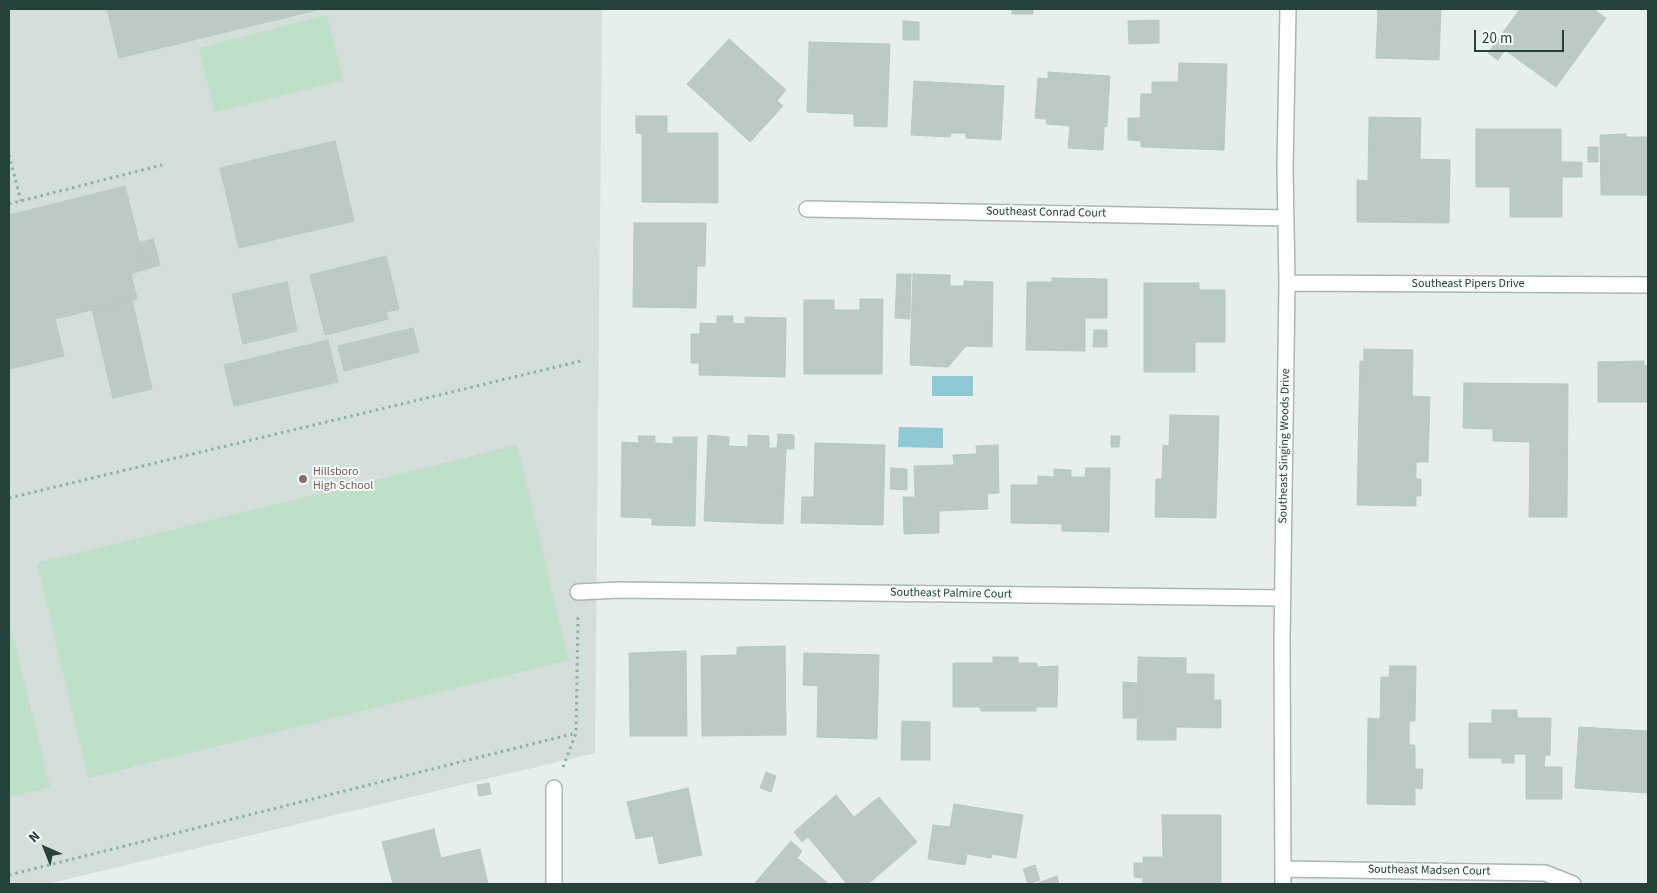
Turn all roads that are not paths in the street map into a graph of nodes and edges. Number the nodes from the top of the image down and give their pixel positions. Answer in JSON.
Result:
{"nodes":[{"id":1,"x":1288,"y":9,"type":"edge"},
{"id":2,"x":807,"y":209,"type":"dead end"},
{"id":3,"x":1286,"y":218,"type":"junction"},
{"id":4,"x":1287,"y":283,"type":"junction"},
{"id":5,"x":1648,"y":285,"type":"edge"},
{"id":6,"x":578,"y":592,"type":"dead end"},
{"id":7,"x":1283,"y":598,"type":"junction"},
{"id":8,"x":554,"y":788,"type":"road end"},
{"id":9,"x":1283,"y":877,"type":"edge"},
{"id":10,"x":554,"y":884,"type":"edge"},
{"id":11,"x":1573,"y":884,"type":"edge"}],
"edges":[{"from":1,"to":3,"type":"street","name":"Southeast Singing Woods Drive"},
{"from":2,"to":3,"type":"street","name":"Southeast Conrad Court"},
{"from":3,"to":4,"type":"street","name":"Southeast Singing Woods Drive"},
{"from":4,"to":5,"type":"street","name":"Southeast Pipers Drive"},
{"from":4,"to":7,"type":"street","name":"Southeast Singing Woods Drive"},
{"from":6,"to":7,"type":"street","name":"Southeast Palmire Court"},
{"from":7,"to":9,"type":"street","name":"Southeast Singing Woods Drive"},
{"from":8,"to":10,"type":"street"},
{"from":9,"to":11,"type":"street","name":"Southeast Madsen Court"}]}
